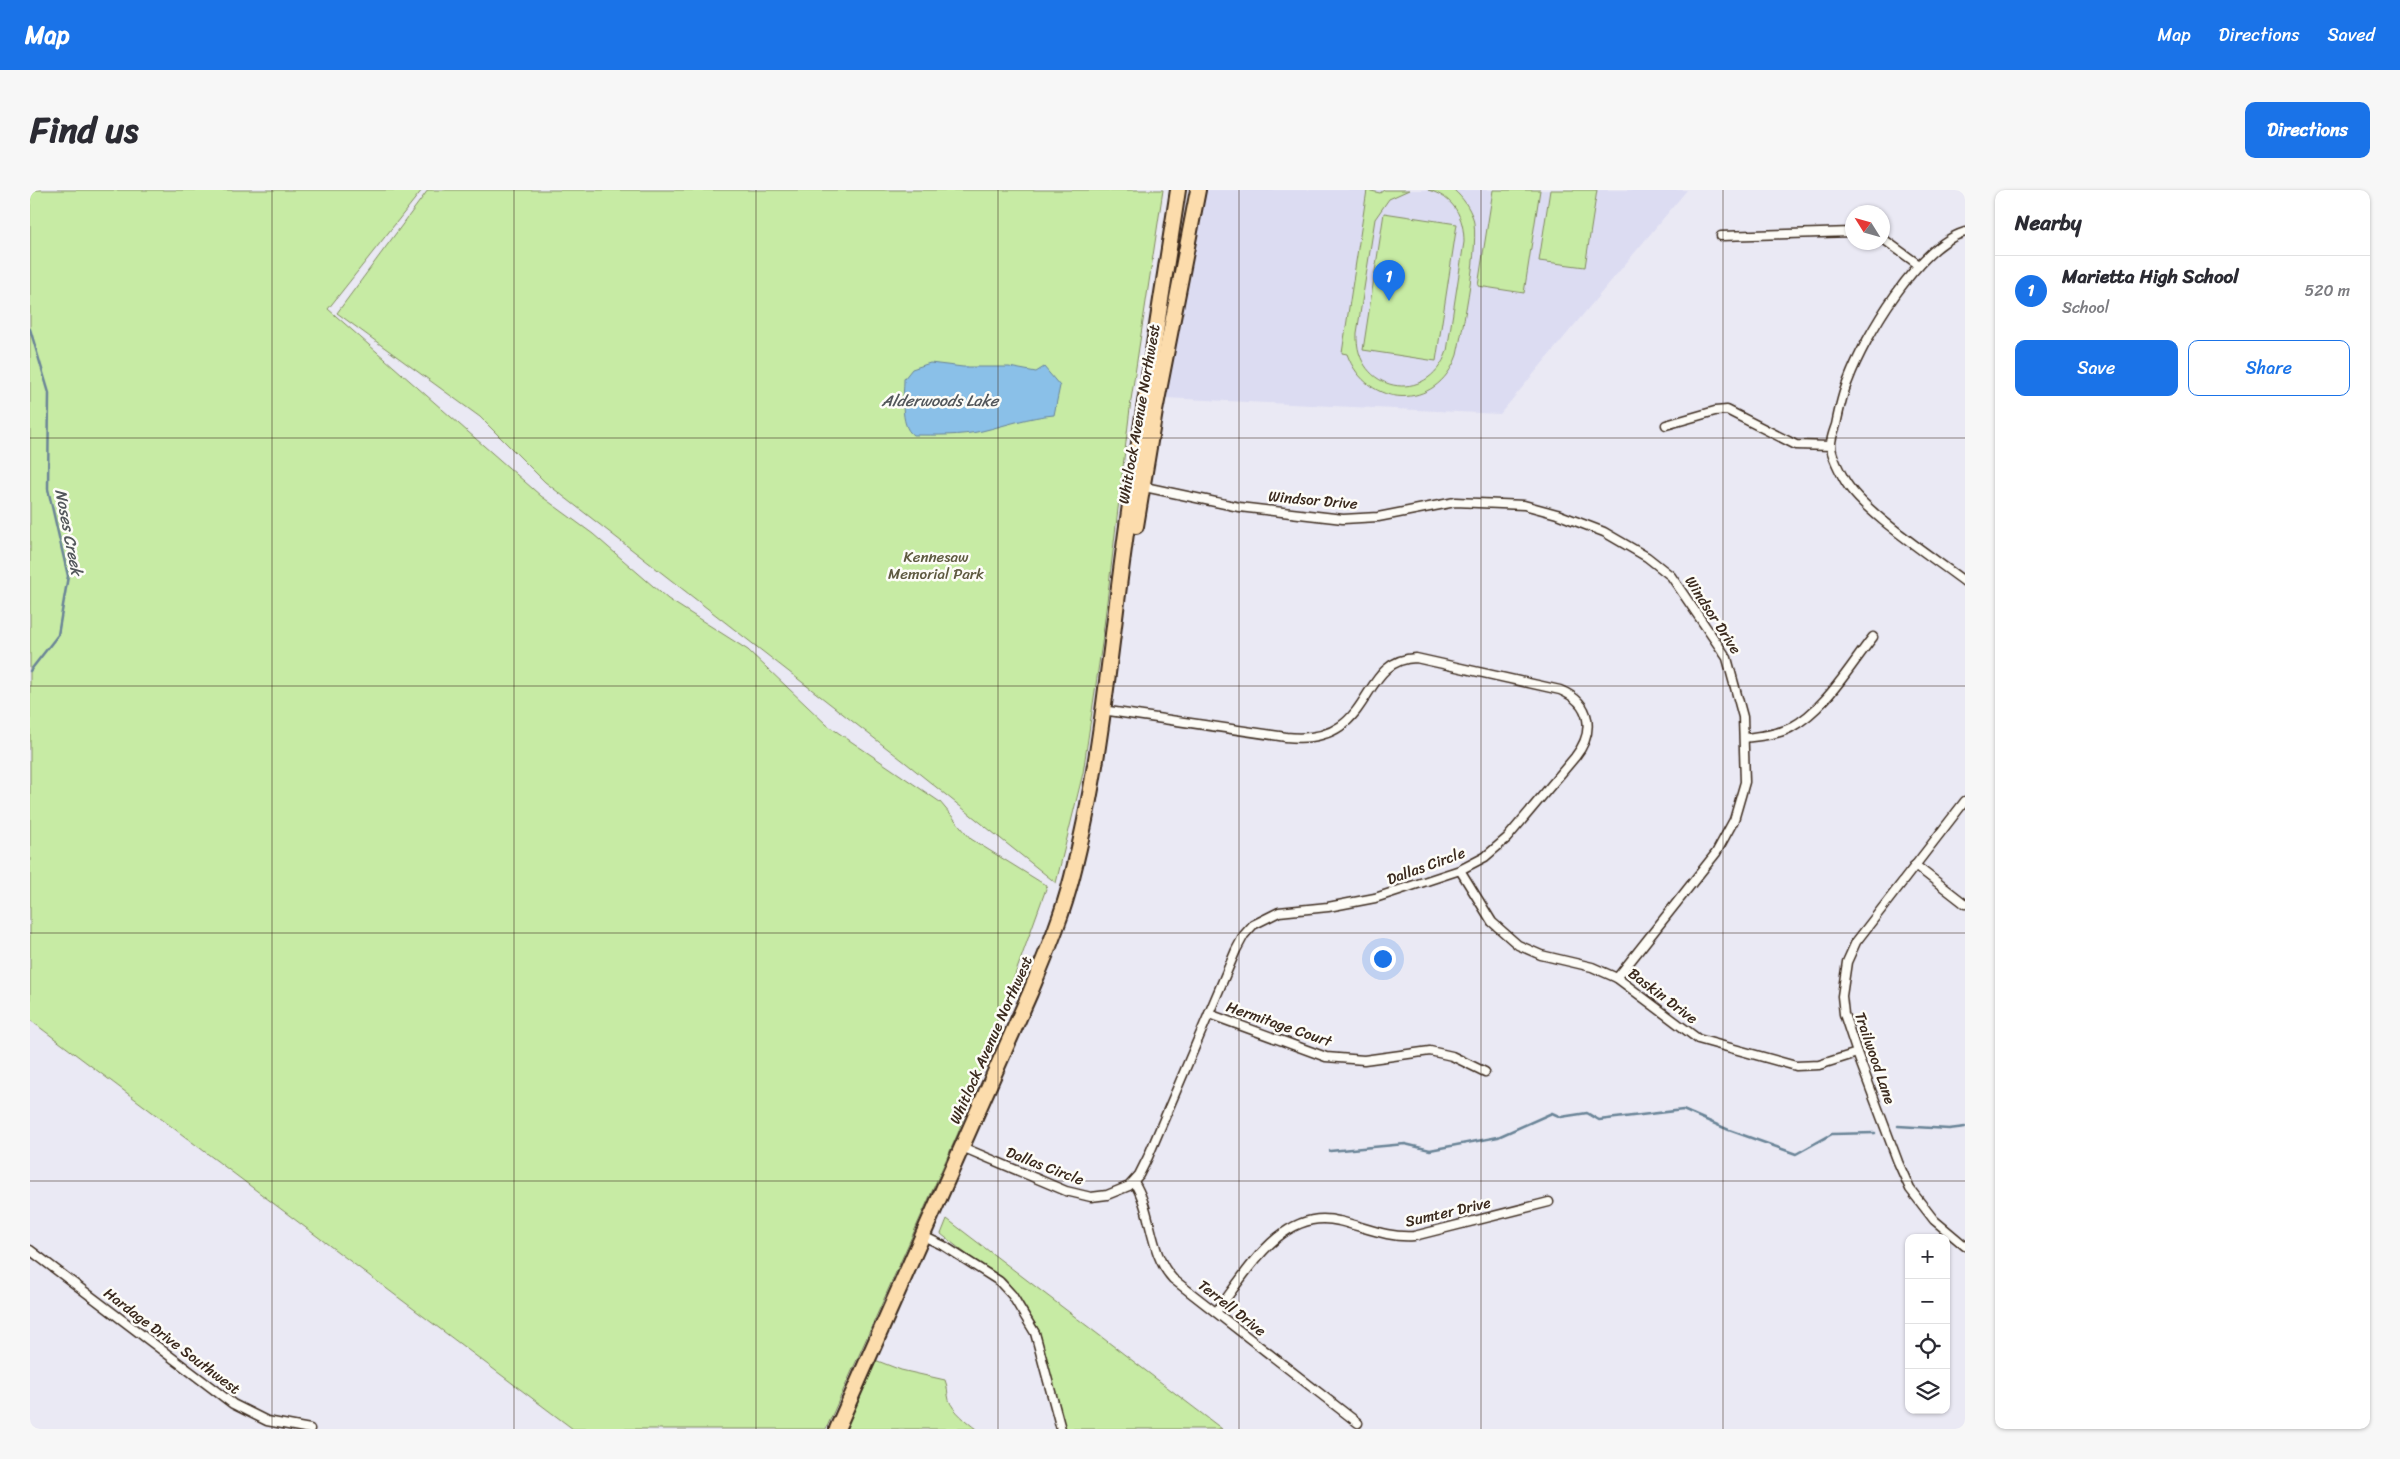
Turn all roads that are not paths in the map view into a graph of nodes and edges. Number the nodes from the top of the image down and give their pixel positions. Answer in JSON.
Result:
{"nodes":[{"id":1,"x":1178,"y":190,"type":"edge"},
{"id":2,"x":1198,"y":190,"type":"edge"},
{"id":3,"x":1845,"y":232,"type":"edge"},
{"id":4,"x":1965,"y":232,"type":"edge"},
{"id":5,"x":1721,"y":236,"type":"dead end"},
{"id":6,"x":1890,"y":244,"type":"edge"},
{"id":7,"x":1919,"y":265,"type":"junction"},
{"id":8,"x":1666,"y":425,"type":"dead end"},
{"id":9,"x":1831,"y":446,"type":"junction"},
{"id":10,"x":1138,"y":485,"type":"junction"},
{"id":11,"x":1965,"y":582,"type":"edge"},
{"id":12,"x":1872,"y":637,"type":"dead end"},
{"id":13,"x":1102,"y":710,"type":"junction"},
{"id":14,"x":1745,"y":738,"type":"junction"},
{"id":15,"x":1965,"y":801,"type":"edge"},
{"id":16,"x":1915,"y":865,"type":"junction"},
{"id":17,"x":1460,"y":870,"type":"junction"},
{"id":18,"x":1965,"y":904,"type":"edge"},
{"id":19,"x":1617,"y":978,"type":"junction"},
{"id":20,"x":1209,"y":1014,"type":"junction"},
{"id":21,"x":1857,"y":1053,"type":"junction"},
{"id":22,"x":1485,"y":1072,"type":"dead end"},
{"id":23,"x":962,"y":1148,"type":"junction"},
{"id":24,"x":1134,"y":1182,"type":"junction"},
{"id":25,"x":1549,"y":1202,"type":"dead end"},
{"id":26,"x":923,"y":1236,"type":"junction"},
{"id":27,"x":1965,"y":1246,"type":"edge"},
{"id":28,"x":30,"y":1250,"type":"edge"},
{"id":29,"x":1216,"y":1312,"type":"junction"},
{"id":30,"x":1358,"y":1424,"type":"dead end"},
{"id":31,"x":310,"y":1429,"type":"edge"},
{"id":32,"x":837,"y":1429,"type":"edge"},
{"id":33,"x":1061,"y":1429,"type":"edge"}],
"edges":[{"from":1,"to":10,"type":"highway","name":"Whitlock Avenue Northwest"},
{"from":2,"to":10,"type":"highway","name":"Whitlock Avenue Northwest"},
{"from":3,"to":5,"type":"street"},
{"from":4,"to":7,"type":"street"},
{"from":6,"to":7,"type":"street"},
{"from":7,"to":9,"type":"street"},
{"from":8,"to":9,"type":"street"},
{"from":9,"to":11,"type":"street"},
{"from":10,"to":13,"type":"highway","name":"Whitlock Avenue Northwest"},
{"from":10,"to":14,"type":"street","name":"Windsor Drive"},
{"from":12,"to":14,"type":"street"},
{"from":13,"to":17,"type":"street","name":"Dallas Circle"},
{"from":13,"to":23,"type":"highway","name":"Whitlock Avenue Northwest"},
{"from":14,"to":19,"type":"street","name":"Windsor Drive"},
{"from":15,"to":16,"type":"street","name":"Trailwood Lane"},
{"from":16,"to":18,"type":"street"},
{"from":16,"to":21,"type":"street","name":"Trailwood Lane"},
{"from":17,"to":19,"type":"street","name":"Baskin Drive"},
{"from":17,"to":20,"type":"street","name":"Dallas Circle"},
{"from":19,"to":21,"type":"street","name":"Baskin Drive"},
{"from":20,"to":22,"type":"street","name":"Hermitage Court"},
{"from":20,"to":24,"type":"street","name":"Dallas Circle"},
{"from":21,"to":27,"type":"street","name":"Trailwood Lane"},
{"from":23,"to":24,"type":"street","name":"Dallas Circle"},
{"from":23,"to":26,"type":"highway","name":"Whitlock Avenue Northwest"},
{"from":24,"to":29,"type":"street","name":"Terrell Drive"},
{"from":25,"to":29,"type":"street","name":"Sumter Drive"},
{"from":26,"to":32,"type":"highway","name":"Whitlock Avenue Northwest"},
{"from":26,"to":33,"type":"street"},
{"from":28,"to":31,"type":"street","name":"Hardage Drive Southwest"},
{"from":29,"to":30,"type":"street","name":"Terrell Drive"}]}
